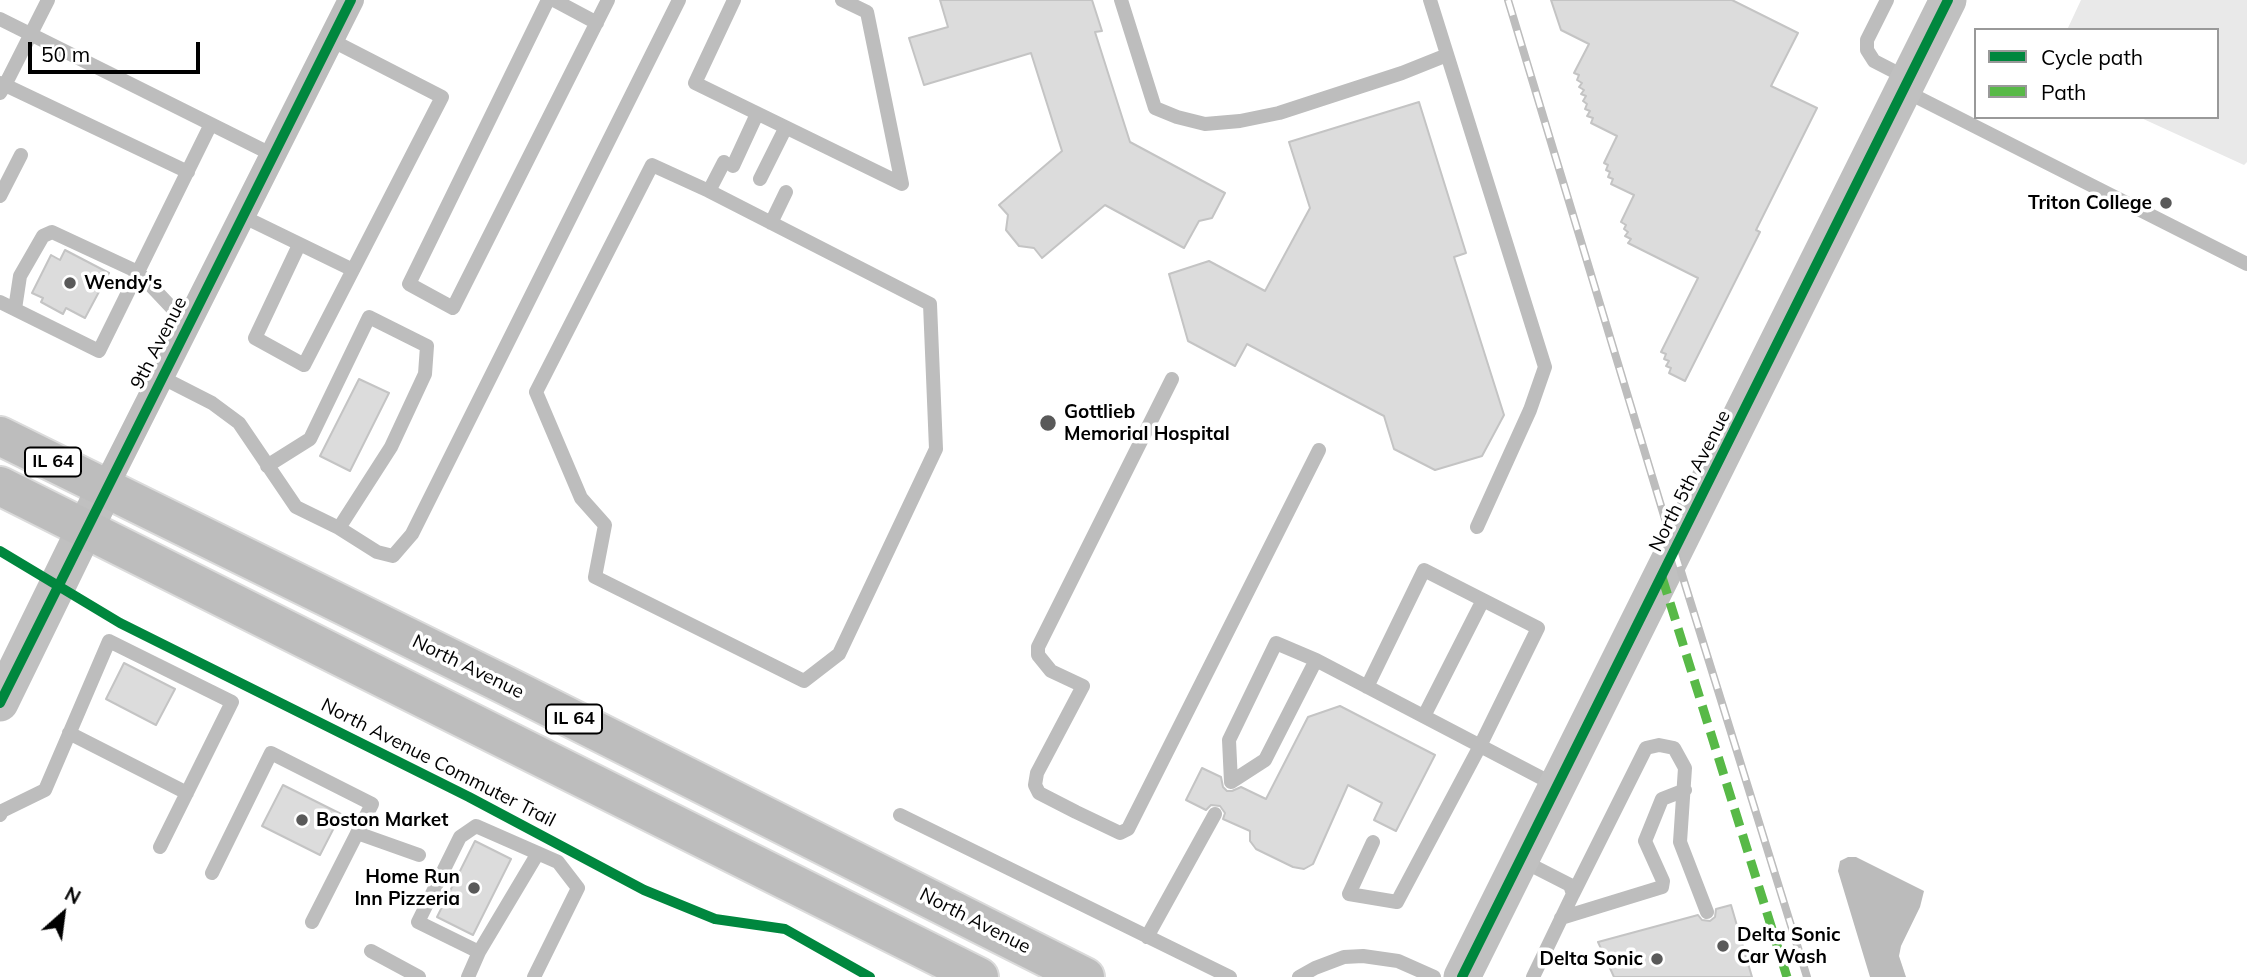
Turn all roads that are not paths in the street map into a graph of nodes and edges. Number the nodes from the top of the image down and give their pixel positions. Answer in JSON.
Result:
{"nodes":[{"id":1,"x":48,"y":0,"type":"edge"},
{"id":2,"x":351,"y":0,"type":"edge"},
{"id":3,"x":548,"y":0,"type":"edge"},
{"id":4,"x":554,"y":0,"type":"edge"},
{"id":5,"x":608,"y":0,"type":"edge"},
{"id":6,"x":679,"y":0,"type":"edge"},
{"id":7,"x":734,"y":0,"type":"edge"},
{"id":8,"x":842,"y":0,"type":"edge"},
{"id":9,"x":1121,"y":0,"type":"edge"},
{"id":10,"x":1430,"y":0,"type":"edge"},
{"id":11,"x":1887,"y":0,"type":"edge"},
{"id":12,"x":1948,"y":0,"type":"edge"},
{"id":13,"x":0,"y":19,"type":"edge"},
{"id":14,"x":597,"y":23,"type":"junction"},
{"id":15,"x":30,"y":34,"type":"junction"},
{"id":16,"x":331,"y":40,"type":"junction"},
{"id":17,"x":1447,"y":55,"type":"junction"},
{"id":18,"x":1906,"y":85,"type":"junction"},
{"id":19,"x":2,"y":87,"type":"edge"},
{"id":20,"x":757,"y":114,"type":"junction"},
{"id":21,"x":211,"y":124,"type":"junction"},
{"id":22,"x":785,"y":129,"type":"junction"},
{"id":23,"x":21,"y":155,"type":"dead end"},
{"id":24,"x":273,"y":155,"type":"junction"},
{"id":25,"x":188,"y":172,"type":"junction"},
{"id":26,"x":760,"y":179,"type":"dead end"},
{"id":27,"x":709,"y":191,"type":"junction"},
{"id":28,"x":786,"y":192,"type":"dead end"},
{"id":29,"x":0,"y":196,"type":"edge"},
{"id":30,"x":242,"y":216,"type":"junction"},
{"id":31,"x":771,"y":223,"type":"junction"},
{"id":32,"x":299,"y":245,"type":"junction"},
{"id":33,"x":2247,"y":264,"type":"edge"},
{"id":34,"x":353,"y":270,"type":"junction"},
{"id":35,"x":138,"y":272,"type":"junction"},
{"id":36,"x":0,"y":302,"type":"edge"},
{"id":37,"x":15,"y":309,"type":"junction"},
{"id":38,"x":188,"y":324,"type":"junction"},
{"id":39,"x":161,"y":377,"type":"junction"},
{"id":40,"x":1172,"y":379,"type":"dead end"},
{"id":41,"x":0,"y":436,"type":"edge"},
{"id":42,"x":1319,"y":450,"type":"dead end"},
{"id":43,"x":267,"y":466,"type":"junction"},
{"id":44,"x":0,"y":486,"type":"edge"},
{"id":45,"x":105,"y":488,"type":"junction"},
{"id":46,"x":1477,"y":527,"type":"dead end"},
{"id":47,"x":339,"y":528,"type":"junction"},
{"id":48,"x":85,"y":529,"type":"junction"},
{"id":49,"x":1483,"y":600,"type":"junction"},
{"id":50,"x":1316,"y":660,"type":"junction"},
{"id":51,"x":1367,"y":687,"type":"junction"},
{"id":52,"x":0,"y":703,"type":"edge"},
{"id":53,"x":1424,"y":716,"type":"junction"},
{"id":54,"x":69,"y":733,"type":"junction"},
{"id":55,"x":1480,"y":746,"type":"junction"},
{"id":56,"x":1558,"y":786,"type":"junction"},
{"id":57,"x":1685,"y":790,"type":"junction"},
{"id":58,"x":187,"y":793,"type":"junction"},
{"id":59,"x":1215,"y":814,"type":"dead end"},
{"id":60,"x":900,"y":815,"type":"dead end"},
{"id":61,"x":0,"y":816,"type":"edge"},
{"id":62,"x":357,"y":833,"type":"junction"},
{"id":63,"x":1373,"y":842,"type":"dead end"},
{"id":64,"x":160,"y":847,"type":"dead end"},
{"id":65,"x":538,"y":853,"type":"junction"},
{"id":66,"x":419,"y":855,"type":"dead end"},
{"id":67,"x":1521,"y":860,"type":"junction"},
{"id":68,"x":212,"y":873,"type":"dead end"},
{"id":69,"x":1573,"y":894,"type":"junction"},
{"id":70,"x":1707,"y":912,"type":"dead end"},
{"id":71,"x":1561,"y":918,"type":"junction"},
{"id":72,"x":312,"y":922,"type":"dead end"},
{"id":73,"x":1147,"y":937,"type":"junction"},
{"id":74,"x":371,"y":951,"type":"dead end"},
{"id":75,"x":479,"y":951,"type":"junction"},
{"id":76,"x":419,"y":977,"type":"edge"},
{"id":77,"x":468,"y":977,"type":"edge"},
{"id":78,"x":534,"y":977,"type":"edge"},
{"id":79,"x":979,"y":977,"type":"edge"},
{"id":80,"x":1084,"y":977,"type":"edge"},
{"id":81,"x":1230,"y":977,"type":"edge"},
{"id":82,"x":1299,"y":977,"type":"edge"},
{"id":83,"x":1434,"y":977,"type":"edge"},
{"id":84,"x":1462,"y":977,"type":"edge"},
{"id":85,"x":1533,"y":977,"type":"edge"}],
"edges":[{"from":1,"to":15,"type":"lane"},
{"from":2,"to":16,"type":"street","name":"9th Avenue"},
{"from":3,"to":14,"type":"lane"},
{"from":4,"to":14,"type":"lane"},
{"from":5,"to":14,"type":"lane"},
{"from":6,"to":47,"type":"lane"},
{"from":7,"to":20,"type":"lane"},
{"from":8,"to":22,"type":"lane"},
{"from":9,"to":17,"type":"lane"},
{"from":10,"to":17,"type":"lane"},
{"from":11,"to":18,"type":"lane"},
{"from":12,"to":18,"type":"street","name":"North 5th Avenue"},
{"from":13,"to":15,"type":"lane"},
{"from":15,"to":19,"type":"lane"},
{"from":15,"to":21,"type":"lane"},
{"from":16,"to":24,"type":"street","name":"9th Avenue"},
{"from":16,"to":34,"type":"lane"},
{"from":17,"to":46,"type":"lane"},
{"from":18,"to":33,"type":"lane"},
{"from":18,"to":56,"type":"street","name":"North 5th Avenue"},
{"from":19,"to":25,"type":"lane"},
{"from":20,"to":22,"type":"lane"},
{"from":20,"to":27,"type":"lane"},
{"from":21,"to":24,"type":"lane"},
{"from":21,"to":25,"type":"lane"},
{"from":22,"to":26,"type":"lane"},
{"from":23,"to":29,"type":"lane"},
{"from":24,"to":30,"type":"street","name":"9th Avenue"},
{"from":25,"to":35,"type":"lane"},
{"from":27,"to":31,"type":"lane"},
{"from":27,"to":31,"type":"lane"},
{"from":28,"to":31,"type":"lane"},
{"from":30,"to":32,"type":"lane"},
{"from":30,"to":38,"type":"street","name":"9th Avenue"},
{"from":32,"to":34,"type":"lane"},
{"from":32,"to":34,"type":"lane"},
{"from":35,"to":37,"type":"lane"},
{"from":35,"to":37,"type":"lane"},
{"from":35,"to":38,"type":"lane"},
{"from":36,"to":37,"type":"lane"},
{"from":38,"to":39,"type":"street","name":"9th Avenue"},
{"from":39,"to":43,"type":"lane"},
{"from":39,"to":45,"type":"street","name":"9th Avenue"},
{"from":40,"to":42,"type":"lane"},
{"from":41,"to":45,"type":"main road","name":"North Avenue","number":"IL 64"},
{"from":43,"to":47,"type":"lane"},
{"from":43,"to":47,"type":"lane"},
{"from":44,"to":48,"type":"main road","number":"IL 64"},
{"from":45,"to":48,"type":"street","name":"9th Avenue"},
{"from":45,"to":80,"type":"main road","name":"North Avenue","number":"IL 64"},
{"from":48,"to":52,"type":"street","name":"9th Avenue"},
{"from":48,"to":79,"type":"main road","number":"IL 64"},
{"from":49,"to":51,"type":"lane"},
{"from":49,"to":53,"type":"lane"},
{"from":49,"to":55,"type":"lane"},
{"from":50,"to":50,"type":"lane"},
{"from":50,"to":51,"type":"lane"},
{"from":51,"to":53,"type":"lane"},
{"from":53,"to":55,"type":"lane"},
{"from":54,"to":58,"type":"lane"},
{"from":54,"to":58,"type":"lane"},
{"from":54,"to":61,"type":"lane"},
{"from":55,"to":56,"type":"lane"},
{"from":55,"to":63,"type":"lane"},
{"from":56,"to":67,"type":"street","name":"North 5th Avenue"},
{"from":57,"to":69,"type":"lane"},
{"from":57,"to":70,"type":"lane"},
{"from":57,"to":71,"type":"lane"},
{"from":58,"to":64,"type":"lane"},
{"from":59,"to":73,"type":"lane"},
{"from":60,"to":73,"type":"lane"},
{"from":62,"to":66,"type":"lane"},
{"from":62,"to":68,"type":"lane"},
{"from":62,"to":72,"type":"lane"},
{"from":65,"to":75,"type":"lane"},
{"from":65,"to":75,"type":"lane"},
{"from":65,"to":78,"type":"lane"},
{"from":67,"to":69,"type":"lane"},
{"from":67,"to":84,"type":"street","name":"North 5th Avenue"},
{"from":69,"to":71,"type":"lane"},
{"from":71,"to":85,"type":"lane"},
{"from":73,"to":81,"type":"lane"},
{"from":74,"to":76,"type":"lane"},
{"from":75,"to":77,"type":"lane"},
{"from":82,"to":83,"type":"lane"}]}
